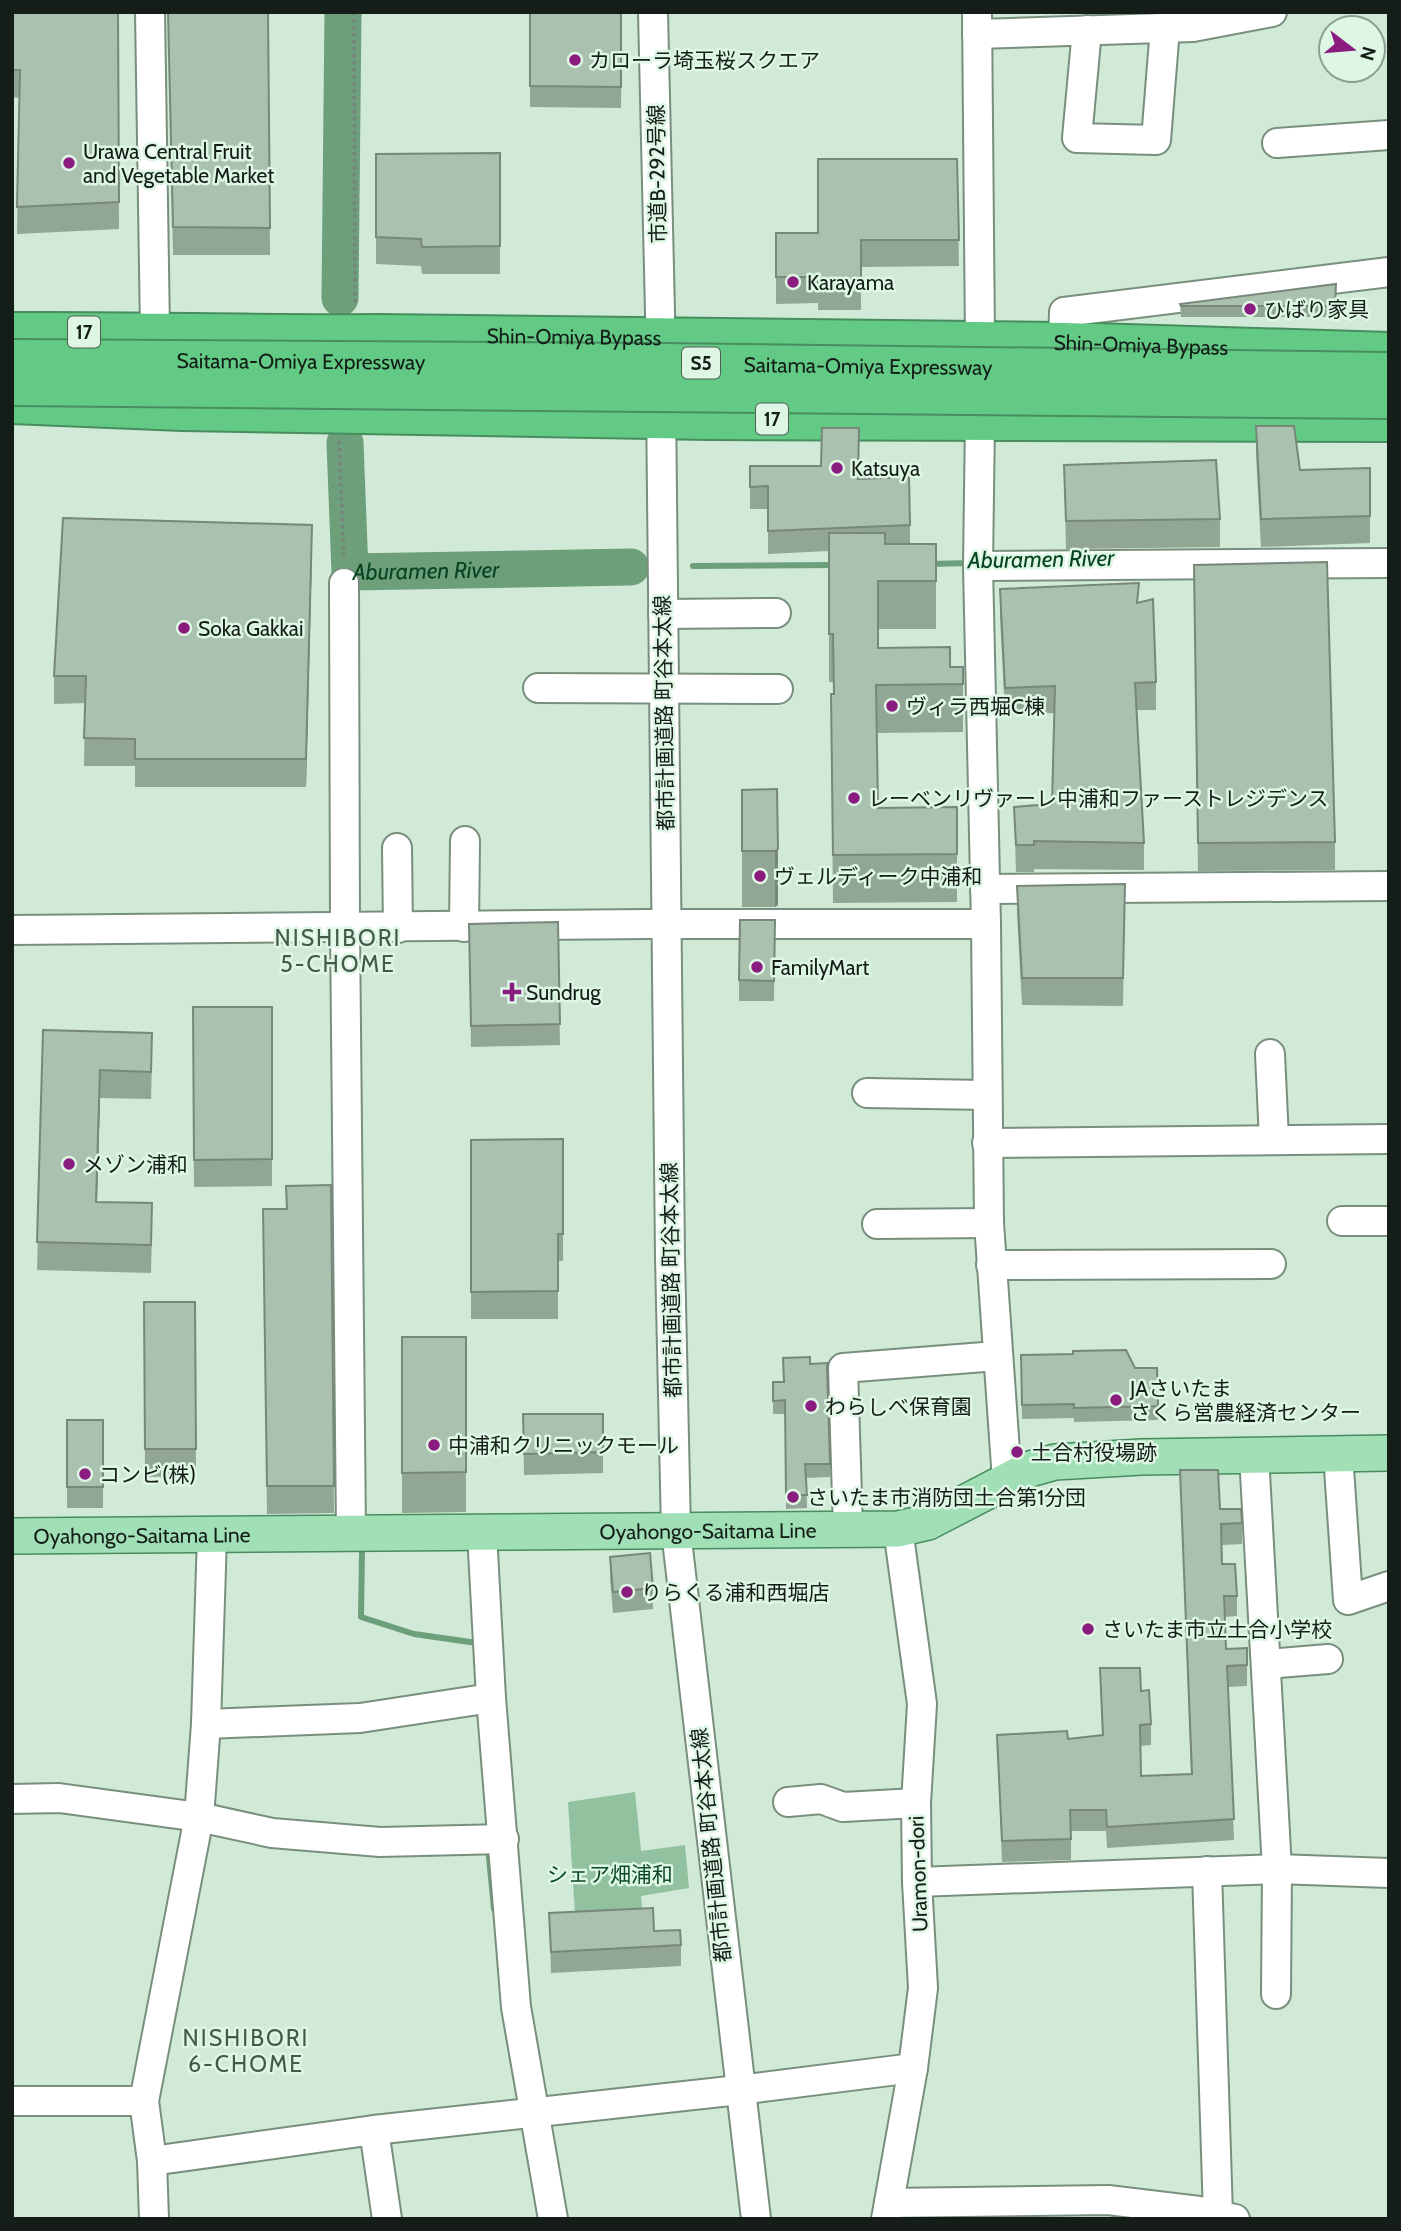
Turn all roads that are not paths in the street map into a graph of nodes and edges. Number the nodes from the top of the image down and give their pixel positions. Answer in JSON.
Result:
{"nodes":[{"id":1,"x":150,"y":12,"type":"edge"},
{"id":2,"x":653,"y":12,"type":"edge"},
{"id":3,"x":1272,"y":12,"type":"edge"},
{"id":4,"x":977,"y":23,"type":"edge"},
{"id":5,"x":1166,"y":28,"type":"junction"},
{"id":6,"x":1087,"y":30,"type":"junction"},
{"id":7,"x":1389,"y":135,"type":"edge"},
{"id":8,"x":1277,"y":143,"type":"dead end"},
{"id":9,"x":1389,"y":272,"type":"edge"},
{"id":10,"x":155,"y":331,"type":"junction"},
{"id":11,"x":12,"y":332,"type":"edge"},
{"id":12,"x":980,"y":342,"type":"junction"},
{"id":13,"x":1063,"y":342,"type":"junction"},
{"id":14,"x":1389,"y":352,"type":"edge"},
{"id":15,"x":12,"y":359,"type":"edge"},
{"id":16,"x":1389,"y":372,"type":"edge"},
{"id":17,"x":661,"y":376,"type":"junction"},
{"id":18,"x":12,"y":386,"type":"edge"},
{"id":19,"x":1389,"y":399,"type":"edge"},
{"id":20,"x":12,"y":404,"type":"edge"},
{"id":21,"x":155,"y":410,"type":"junction"},
{"id":22,"x":980,"y":419,"type":"junction"},
{"id":23,"x":1389,"y":422,"type":"edge"},
{"id":24,"x":1389,"y":563,"type":"edge"},
{"id":25,"x":978,"y":564,"type":"junction"},
{"id":26,"x":344,"y":583,"type":"road end"},
{"id":27,"x":776,"y":613,"type":"dead end"},
{"id":28,"x":663,"y":614,"type":"junction"},
{"id":29,"x":538,"y":688,"type":"dead end"},
{"id":30,"x":664,"y":689,"type":"junction"},
{"id":31,"x":778,"y":689,"type":"dead end"},
{"id":32,"x":465,"y":841,"type":"dead end"},
{"id":33,"x":397,"y":848,"type":"dead end"},
{"id":34,"x":1389,"y":886,"type":"edge"},
{"id":35,"x":985,"y":889,"type":"junction"},
{"id":36,"x":667,"y":924,"type":"junction"},
{"id":37,"x":986,"y":924,"type":"junction"},
{"id":38,"x":464,"y":927,"type":"junction"},
{"id":39,"x":345,"y":928,"type":"junction"},
{"id":40,"x":398,"y":928,"type":"junction"},
{"id":41,"x":12,"y":930,"type":"edge"},
{"id":42,"x":1270,"y":1054,"type":"dead end"},
{"id":43,"x":867,"y":1093,"type":"dead end"},
{"id":44,"x":987,"y":1095,"type":"junction"},
{"id":45,"x":1389,"y":1139,"type":"edge"},
{"id":46,"x":1274,"y":1140,"type":"junction"},
{"id":47,"x":987,"y":1143,"type":"junction"},
{"id":48,"x":1342,"y":1221,"type":"dead end"},
{"id":49,"x":1389,"y":1221,"type":"edge"},
{"id":50,"x":989,"y":1223,"type":"junction"},
{"id":51,"x":877,"y":1224,"type":"dead end"},
{"id":52,"x":1271,"y":1264,"type":"dead end"},
{"id":53,"x":991,"y":1265,"type":"junction"},
{"id":54,"x":997,"y":1356,"type":"junction"},
{"id":55,"x":1389,"y":1453,"type":"edge"},
{"id":56,"x":1338,"y":1454,"type":"junction"},
{"id":57,"x":1254,"y":1455,"type":"junction"},
{"id":58,"x":1007,"y":1480,"type":"junction"},
{"id":59,"x":898,"y":1528,"type":"junction"},
{"id":60,"x":848,"y":1530,"type":"junction"},
{"id":61,"x":676,"y":1531,"type":"junction"},
{"id":62,"x":351,"y":1532,"type":"junction"},
{"id":63,"x":482,"y":1532,"type":"junction"},
{"id":64,"x":12,"y":1536,"type":"edge"},
{"id":65,"x":212,"y":1536,"type":"junction"},
{"id":66,"x":1389,"y":1586,"type":"edge"},
{"id":67,"x":1328,"y":1659,"type":"dead end"},
{"id":68,"x":1266,"y":1664,"type":"junction"},
{"id":69,"x":486,"y":1698,"type":"junction"},
{"id":70,"x":206,"y":1724,"type":"junction"},
{"id":71,"x":12,"y":1799,"type":"edge"},
{"id":72,"x":788,"y":1802,"type":"dead end"},
{"id":73,"x":916,"y":1803,"type":"junction"},
{"id":74,"x":199,"y":1817,"type":"junction"},
{"id":75,"x":495,"y":1840,"type":"junction"},
{"id":76,"x":1277,"y":1869,"type":"junction"},
{"id":77,"x":1207,"y":1871,"type":"junction"},
{"id":78,"x":1389,"y":1873,"type":"edge"},
{"id":79,"x":917,"y":1882,"type":"junction"},
{"id":80,"x":1276,"y":1994,"type":"dead end"},
{"id":81,"x":913,"y":2068,"type":"junction"},
{"id":82,"x":739,"y":2090,"type":"junction"},
{"id":83,"x":12,"y":2101,"type":"edge"},
{"id":84,"x":144,"y":2101,"type":"junction"},
{"id":85,"x":527,"y":2113,"type":"junction"},
{"id":86,"x":374,"y":2130,"type":"junction"},
{"id":87,"x":152,"y":2161,"type":"junction"},
{"id":88,"x":888,"y":2211,"type":"edge"},
{"id":89,"x":1213,"y":2216,"type":"edge"},
{"id":90,"x":154,"y":2219,"type":"edge"},
{"id":91,"x":387,"y":2219,"type":"edge"},
{"id":92,"x":553,"y":2219,"type":"edge"},
{"id":93,"x":756,"y":2219,"type":"edge"}],
"edges":[{"from":1,"to":10,"type":"street"},
{"from":2,"to":17,"type":"street","name":"市道B-292号線"},
{"from":3,"to":5,"type":"street"},
{"from":4,"to":6,"type":"street"},
{"from":4,"to":12,"type":"street"},
{"from":5,"to":6,"type":"street"},
{"from":5,"to":6,"type":"street"},
{"from":7,"to":8,"type":"street"},
{"from":9,"to":13,"type":"street"},
{"from":10,"to":11,"type":"highway","number":"17"},
{"from":10,"to":17,"type":"highway","number":"17"},
{"from":10,"to":21,"type":"highway"},
{"from":12,"to":13,"type":"highway","name":"Shin-Omiya Bypass"},
{"from":12,"to":17,"type":"highway","name":"Shin-Omiya Bypass"},
{"from":13,"to":14,"type":"highway","name":"Shin-Omiya Bypass"},
{"from":15,"to":16,"type":"highway","name":"Saitama-Omiya Expressway","number":"S5","bridge":true},
{"from":17,"to":21,"type":"highway","name":"Shin-Omiya Bypass"},
{"from":17,"to":22,"type":"highway"},
{"from":17,"to":28,"type":"street","name":"都市計画道路 町谷本太線"},
{"from":18,"to":19,"type":"highway","name":"Saitama-Omiya Expressway","number":"S5","bridge":true},
{"from":20,"to":21,"type":"highway","name":"Shin-Omiya Bypass"},
{"from":22,"to":23,"type":"highway"},
{"from":22,"to":25,"type":"street"},
{"from":24,"to":25,"type":"street"},
{"from":25,"to":35,"type":"street"},
{"from":26,"to":39,"type":"street"},
{"from":27,"to":28,"type":"street"},
{"from":28,"to":30,"type":"street","name":"都市計画道路 町谷本太線"},
{"from":29,"to":30,"type":"street"},
{"from":30,"to":31,"type":"street"},
{"from":30,"to":36,"type":"street","name":"都市計画道路 町谷本太線"},
{"from":32,"to":38,"type":"street"},
{"from":33,"to":40,"type":"street"},
{"from":34,"to":35,"type":"street"},
{"from":35,"to":37,"type":"street"},
{"from":36,"to":37,"type":"street"},
{"from":36,"to":38,"type":"street"},
{"from":36,"to":61,"type":"street","name":"都市計画道路 町谷本太線"},
{"from":37,"to":44,"type":"street"},
{"from":38,"to":40,"type":"street"},
{"from":39,"to":40,"type":"street"},
{"from":39,"to":41,"type":"street"},
{"from":39,"to":62,"type":"street"},
{"from":42,"to":46,"type":"street"},
{"from":43,"to":44,"type":"street"},
{"from":44,"to":47,"type":"street"},
{"from":45,"to":46,"type":"street"},
{"from":46,"to":47,"type":"street"},
{"from":47,"to":50,"type":"street"},
{"from":48,"to":49,"type":"street"},
{"from":50,"to":51,"type":"street"},
{"from":50,"to":53,"type":"street"},
{"from":52,"to":53,"type":"street"},
{"from":53,"to":54,"type":"street"},
{"from":54,"to":58,"type":"street"},
{"from":54,"to":60,"type":"street"},
{"from":55,"to":56,"type":"main road","name":"Oyahongo-Saitama Line"},
{"from":56,"to":57,"type":"main road","name":"Oyahongo-Saitama Line"},
{"from":56,"to":66,"type":"street"},
{"from":57,"to":58,"type":"main road","name":"Oyahongo-Saitama Line"},
{"from":57,"to":68,"type":"street"},
{"from":58,"to":59,"type":"main road","name":"Oyahongo-Saitama Line"},
{"from":59,"to":60,"type":"main road","name":"Oyahongo-Saitama Line"},
{"from":59,"to":73,"type":"street","name":"Uramon-dori"},
{"from":60,"to":61,"type":"main road","name":"Oyahongo-Saitama Line"},
{"from":61,"to":63,"type":"main road","name":"Oyahongo-Saitama Line"},
{"from":61,"to":82,"type":"street","name":"都市計画道路 町谷本太線"},
{"from":62,"to":63,"type":"main road","name":"Oyahongo-Saitama Line"},
{"from":62,"to":65,"type":"main road","name":"Oyahongo-Saitama Line"},
{"from":63,"to":69,"type":"street"},
{"from":64,"to":65,"type":"main road","name":"Oyahongo-Saitama Line"},
{"from":65,"to":70,"type":"street"},
{"from":67,"to":68,"type":"street"},
{"from":68,"to":76,"type":"street"},
{"from":69,"to":70,"type":"street"},
{"from":69,"to":75,"type":"street"},
{"from":70,"to":74,"type":"street"},
{"from":71,"to":74,"type":"street"},
{"from":72,"to":73,"type":"street"},
{"from":73,"to":79,"type":"street","name":"Uramon-dori"},
{"from":74,"to":75,"type":"street"},
{"from":74,"to":84,"type":"street"},
{"from":75,"to":85,"type":"street"},
{"from":76,"to":77,"type":"street"},
{"from":76,"to":78,"type":"street"},
{"from":76,"to":80,"type":"street"},
{"from":77,"to":79,"type":"street"},
{"from":77,"to":89,"type":"street"},
{"from":79,"to":81,"type":"street","name":"Uramon-dori"},
{"from":81,"to":82,"type":"street"},
{"from":81,"to":88,"type":"street","name":"Uramon-dori"},
{"from":82,"to":85,"type":"street"},
{"from":82,"to":93,"type":"street","name":"都市計画道路 町谷本太線"},
{"from":83,"to":84,"type":"street"},
{"from":84,"to":87,"type":"street"},
{"from":85,"to":86,"type":"street"},
{"from":85,"to":92,"type":"street"},
{"from":86,"to":87,"type":"street"},
{"from":86,"to":91,"type":"street"},
{"from":87,"to":90,"type":"street"},
{"from":88,"to":89,"type":"street"}]}
